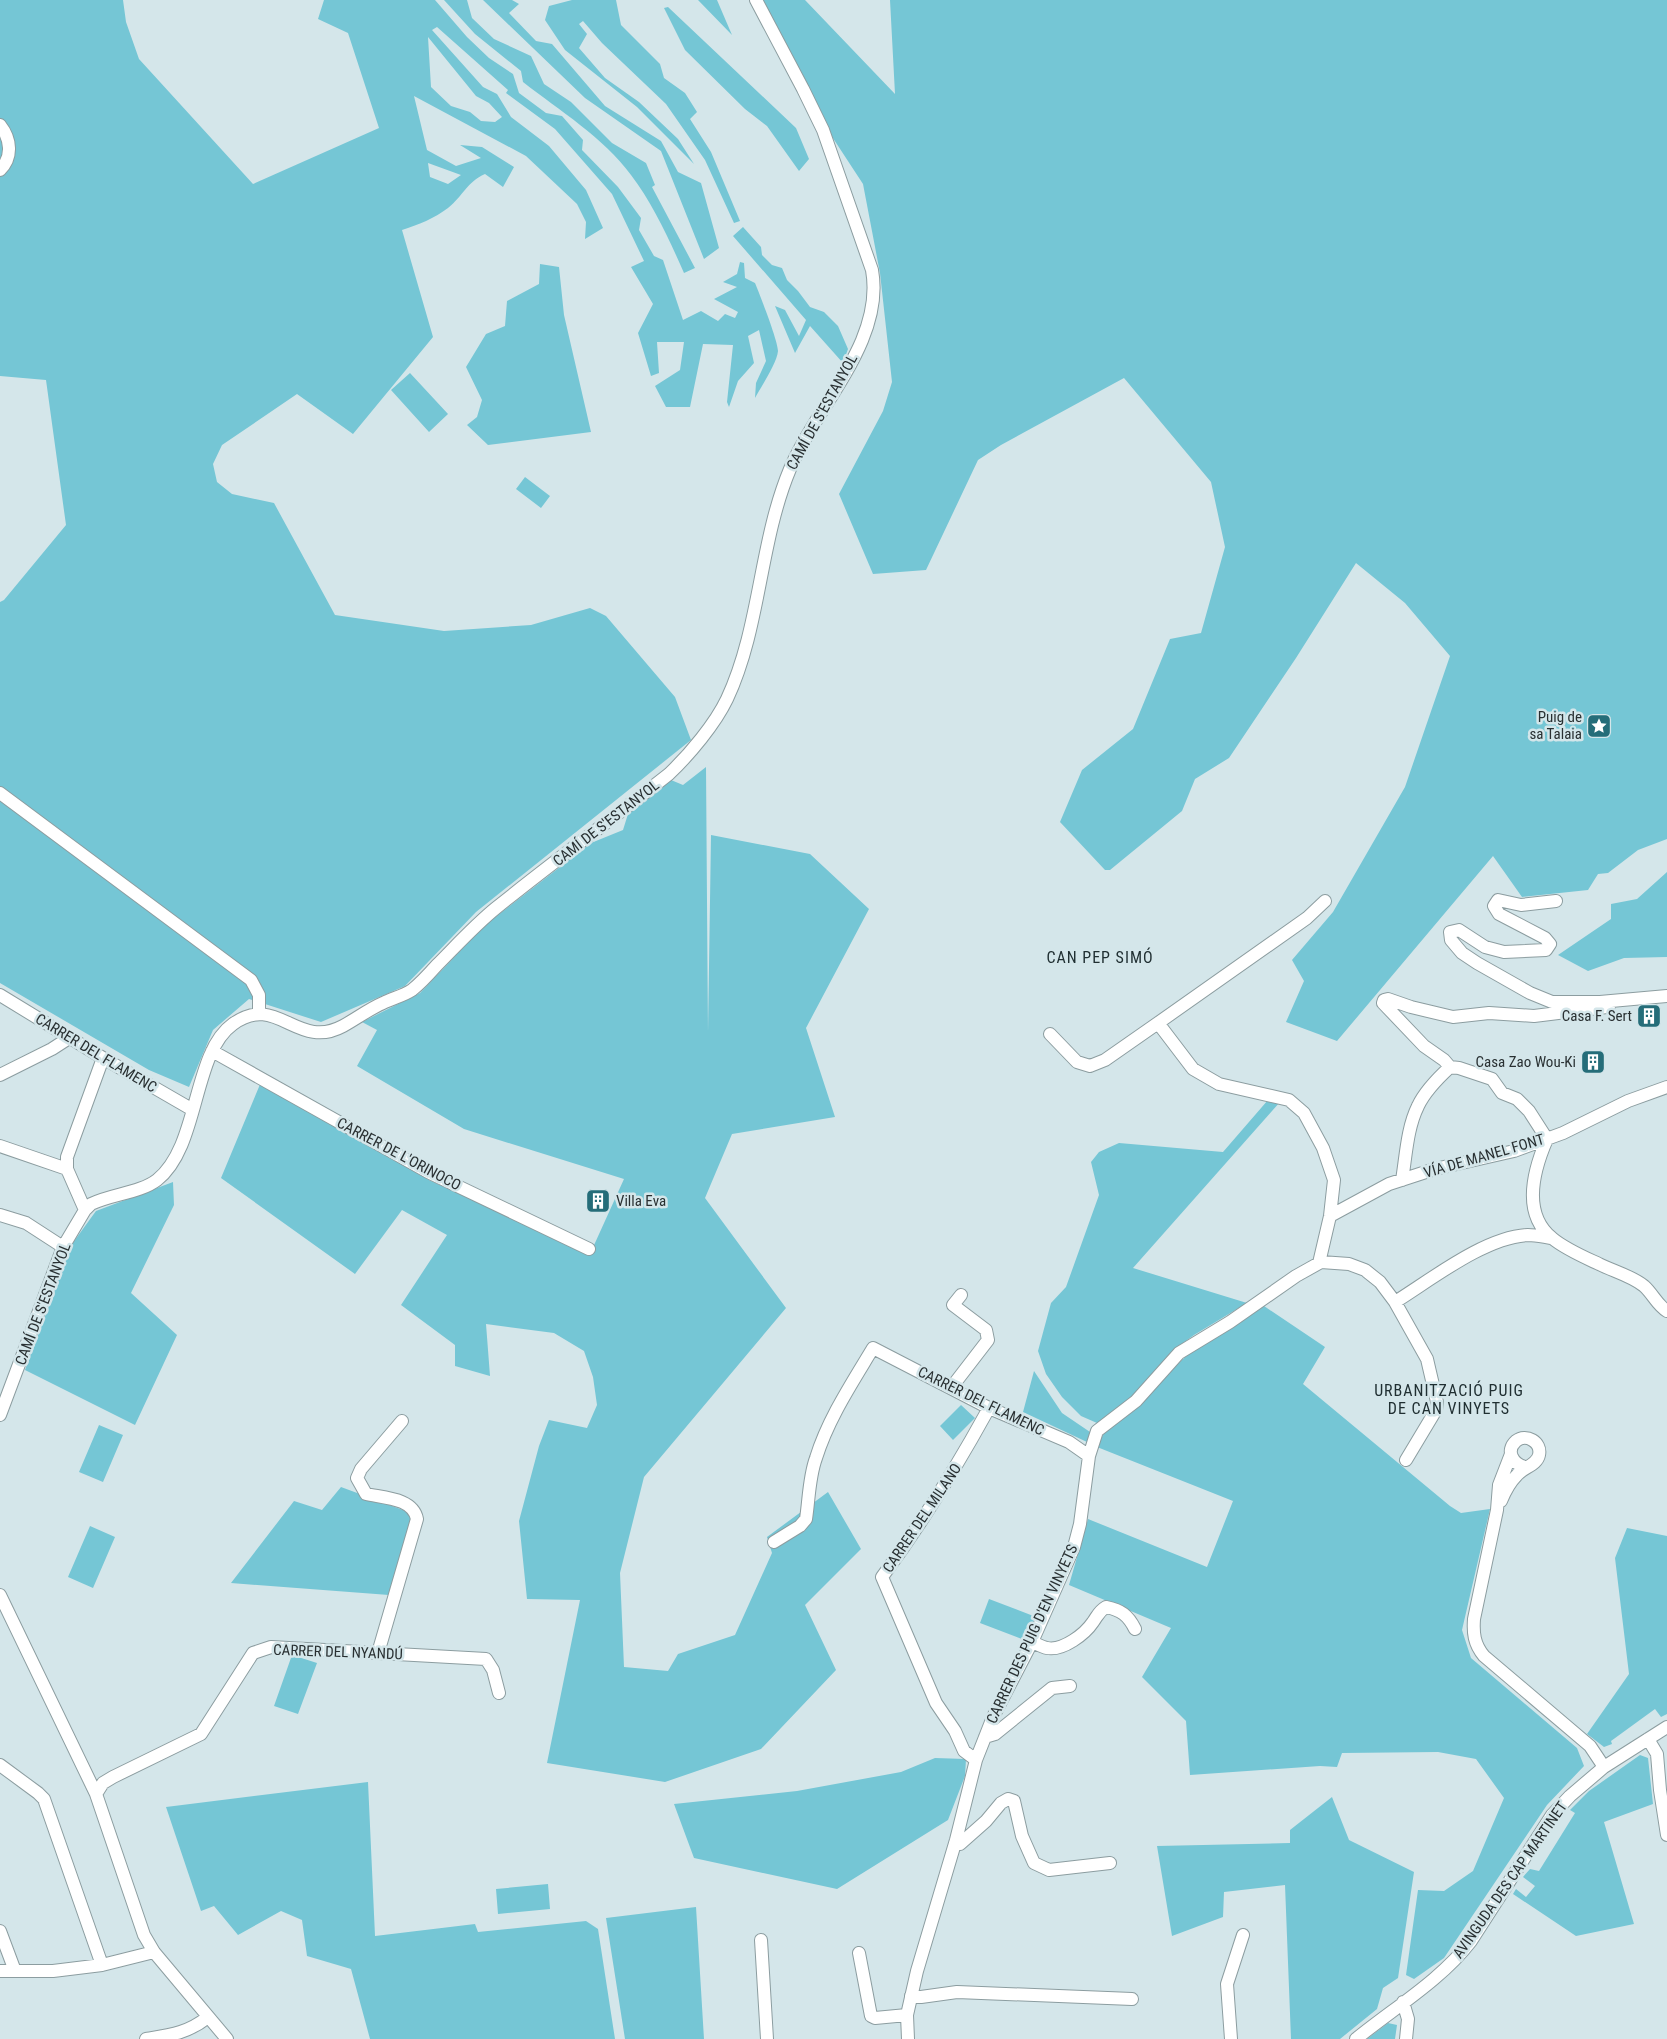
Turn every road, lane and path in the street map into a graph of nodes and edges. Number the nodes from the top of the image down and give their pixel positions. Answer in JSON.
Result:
{"nodes":[{"id":1,"x":756,"y":0,"type":"edge"},
{"id":2,"x":0,"y":126,"type":"edge"},
{"id":3,"x":0,"y":170,"type":"edge"},
{"id":4,"x":0,"y":792,"type":"edge"},
{"id":5,"x":1325,"y":901,"type":"dead end"},
{"id":6,"x":1556,"y":901,"type":"dead end"},
{"id":7,"x":0,"y":995,"type":"edge"},
{"id":8,"x":1667,"y":996,"type":"edge"},
{"id":9,"x":1610,"y":1001,"type":"junction"},
{"id":10,"x":260,"y":1013,"type":"junction"},
{"id":11,"x":1158,"y":1023,"type":"junction"},
{"id":12,"x":1050,"y":1034,"type":"dead end"},
{"id":13,"x":69,"y":1038,"type":"junction"},
{"id":14,"x":212,"y":1050,"type":"junction"},
{"id":15,"x":104,"y":1058,"type":"junction"},
{"id":16,"x":1450,"y":1067,"type":"junction"},
{"id":17,"x":0,"y":1075,"type":"edge"},
{"id":18,"x":1667,"y":1087,"type":"edge"},
{"id":19,"x":194,"y":1110,"type":"junction"},
{"id":20,"x":1547,"y":1139,"type":"junction"},
{"id":21,"x":0,"y":1146,"type":"edge"},
{"id":22,"x":67,"y":1169,"type":"junction"},
{"id":23,"x":1402,"y":1180,"type":"junction"},
{"id":24,"x":85,"y":1210,"type":"junction"},
{"id":25,"x":0,"y":1215,"type":"edge"},
{"id":26,"x":1330,"y":1216,"type":"junction"},
{"id":27,"x":1551,"y":1238,"type":"junction"},
{"id":28,"x":63,"y":1248,"type":"junction"},
{"id":29,"x":589,"y":1249,"type":"dead end"},
{"id":30,"x":1319,"y":1263,"type":"junction"},
{"id":31,"x":961,"y":1295,"type":"dead end"},
{"id":32,"x":1395,"y":1302,"type":"junction"},
{"id":33,"x":1667,"y":1312,"type":"edge"},
{"id":34,"x":951,"y":1388,"type":"junction"},
{"id":35,"x":989,"y":1408,"type":"junction"},
{"id":36,"x":0,"y":1415,"type":"edge"},
{"id":37,"x":402,"y":1421,"type":"dead end"},
{"id":38,"x":1511,"y":1454,"type":"junction"},
{"id":39,"x":1089,"y":1456,"type":"junction"},
{"id":40,"x":1406,"y":1460,"type":"dead end"},
{"id":41,"x":1525,"y":1467,"type":"junction"},
{"id":42,"x":1497,"y":1510,"type":"junction"},
{"id":43,"x":774,"y":1542,"type":"dead end"},
{"id":44,"x":0,"y":1595,"type":"edge"},
{"id":45,"x":1135,"y":1629,"type":"dead end"},
{"id":46,"x":1032,"y":1642,"type":"junction"},
{"id":47,"x":378,"y":1653,"type":"junction"},
{"id":48,"x":1070,"y":1686,"type":"dead end"},
{"id":49,"x":499,"y":1693,"type":"dead end"},
{"id":50,"x":1667,"y":1727,"type":"edge"},
{"id":51,"x":985,"y":1737,"type":"junction"},
{"id":52,"x":1648,"y":1739,"type":"junction"},
{"id":53,"x":976,"y":1760,"type":"junction"},
{"id":54,"x":0,"y":1764,"type":"edge"},
{"id":55,"x":1604,"y":1767,"type":"junction"},
{"id":56,"x":96,"y":1794,"type":"junction"},
{"id":57,"x":1667,"y":1834,"type":"edge"},
{"id":58,"x":955,"y":1843,"type":"junction"},
{"id":59,"x":1110,"y":1863,"type":"dead end"},
{"id":60,"x":0,"y":1931,"type":"edge"},
{"id":61,"x":1243,"y":1935,"type":"dead end"},
{"id":62,"x":761,"y":1940,"type":"dead end"},
{"id":63,"x":154,"y":1952,"type":"junction"},
{"id":64,"x":859,"y":1953,"type":"dead end"},
{"id":65,"x":102,"y":1965,"type":"junction"},
{"id":66,"x":0,"y":1971,"type":"edge"},
{"id":67,"x":15,"y":1971,"type":"junction"},
{"id":68,"x":911,"y":1996,"type":"junction"},
{"id":69,"x":1132,"y":1999,"type":"dead end"},
{"id":70,"x":1403,"y":2002,"type":"junction"},
{"id":71,"x":907,"y":2015,"type":"junction"},
{"id":72,"x":208,"y":2017,"type":"junction"},
{"id":73,"x":146,"y":2039,"type":"edge"},
{"id":74,"x":227,"y":2039,"type":"edge"},
{"id":75,"x":767,"y":2039,"type":"edge"},
{"id":76,"x":908,"y":2039,"type":"edge"},
{"id":77,"x":1231,"y":2039,"type":"edge"},
{"id":78,"x":1356,"y":2039,"type":"edge"},
{"id":79,"x":1406,"y":2039,"type":"edge"}],
"edges":[{"from":1,"to":10,"type":"street","name":"CAMÍ DE S'ESTANYOL"},
{"from":2,"to":3,"type":"street"},
{"from":4,"to":10,"type":"street"},
{"from":5,"to":11,"type":"street"},
{"from":6,"to":9,"type":"street"},
{"from":7,"to":13,"type":"street","name":"CARRER DEL FLAMENC"},
{"from":8,"to":9,"type":"street"},
{"from":9,"to":16,"type":"street"},
{"from":10,"to":14,"type":"street"},
{"from":11,"to":12,"type":"street"},
{"from":11,"to":26,"type":"street"},
{"from":13,"to":15,"type":"street","name":"CARRER DEL FLAMENC"},
{"from":13,"to":17,"type":"street"},
{"from":14,"to":19,"type":"street"},
{"from":14,"to":29,"type":"street","name":"CARRER DE L'ORINOCO"},
{"from":15,"to":19,"type":"street","name":"CARRER DEL FLAMENC"},
{"from":15,"to":22,"type":"street"},
{"from":16,"to":20,"type":"street"},
{"from":16,"to":23,"type":"street"},
{"from":18,"to":20,"type":"street","name":"VÍA DE MANEL FONT"},
{"from":19,"to":24,"type":"street"},
{"from":20,"to":23,"type":"street","name":"VÍA DE MANEL FONT"},
{"from":20,"to":27,"type":"street"},
{"from":21,"to":22,"type":"street"},
{"from":22,"to":24,"type":"street"},
{"from":23,"to":26,"type":"street","name":"VÍA DE MANEL FONT"},
{"from":24,"to":28,"type":"street","name":"CAMÍ DE S'ESTANYOL"},
{"from":25,"to":28,"type":"street"},
{"from":26,"to":30,"type":"street"},
{"from":27,"to":32,"type":"street"},
{"from":27,"to":33,"type":"street"},
{"from":28,"to":36,"type":"street","name":"CAMÍ DE S'ESTANYOL"},
{"from":30,"to":32,"type":"street"},
{"from":30,"to":39,"type":"street","name":"CARRER DES PUIG D'EN VINYETS"},
{"from":31,"to":34,"type":"street"},
{"from":32,"to":40,"type":"street"},
{"from":34,"to":35,"type":"street","name":"CARRER DEL FLAMENC"},
{"from":34,"to":43,"type":"street","name":"CARRER DEL FLAMENC"},
{"from":35,"to":39,"type":"street","name":"CARRER DEL FLAMENC"},
{"from":35,"to":53,"type":"street","name":"CARRER DEL MILANO"},
{"from":37,"to":47,"type":"street"},
{"from":38,"to":41,"type":"street"},
{"from":38,"to":41,"type":"street"},
{"from":38,"to":42,"type":"street"},
{"from":39,"to":46,"type":"street","name":"CARRER DES PUIG D'EN VINYETS"},
{"from":41,"to":42,"type":"street"},
{"from":42,"to":55,"type":"street"},
{"from":44,"to":56,"type":"street"},
{"from":45,"to":46,"type":"street"},
{"from":46,"to":51,"type":"street","name":"CARRER DES PUIG D'EN VINYETS"},
{"from":47,"to":49,"type":"street","name":"CARRER DEL NYANDÚ"},
{"from":47,"to":56,"type":"street","name":"CARRER DEL NYANDÚ"},
{"from":48,"to":51,"type":"street"},
{"from":50,"to":52,"type":"street","name":"AVINGUDA DES CAP MARTINET"},
{"from":51,"to":53,"type":"street","name":"CARRER DES PUIG D'EN VINYETS"},
{"from":52,"to":55,"type":"street","name":"AVINGUDA DES CAP MARTINET"},
{"from":52,"to":57,"type":"street"},
{"from":53,"to":58,"type":"street","name":"CARRER DES PUIG D'EN VINYETS"},
{"from":54,"to":65,"type":"street"},
{"from":55,"to":70,"type":"street","name":"AVINGUDA DES CAP MARTINET"},
{"from":56,"to":63,"type":"street"},
{"from":58,"to":59,"type":"street"},
{"from":58,"to":68,"type":"street","name":"CARRER DES PUIG D'EN VINYETS"},
{"from":60,"to":67,"type":"street"},
{"from":61,"to":77,"type":"street"},
{"from":62,"to":75,"type":"street"},
{"from":63,"to":65,"type":"street"},
{"from":63,"to":72,"type":"street"},
{"from":64,"to":71,"type":"street"},
{"from":65,"to":67,"type":"street"},
{"from":66,"to":67,"type":"street"},
{"from":68,"to":69,"type":"street"},
{"from":68,"to":71,"type":"street","name":"CARRER DES PUIG D'EN VINYETS"},
{"from":70,"to":78,"type":"street","name":"AVINGUDA DES CAP MARTINET"},
{"from":70,"to":79,"type":"street"},
{"from":71,"to":76,"type":"street","name":"CARRER DES PUIG D'EN VINYETS"},
{"from":72,"to":73,"type":"street"},
{"from":72,"to":74,"type":"street"}]}
